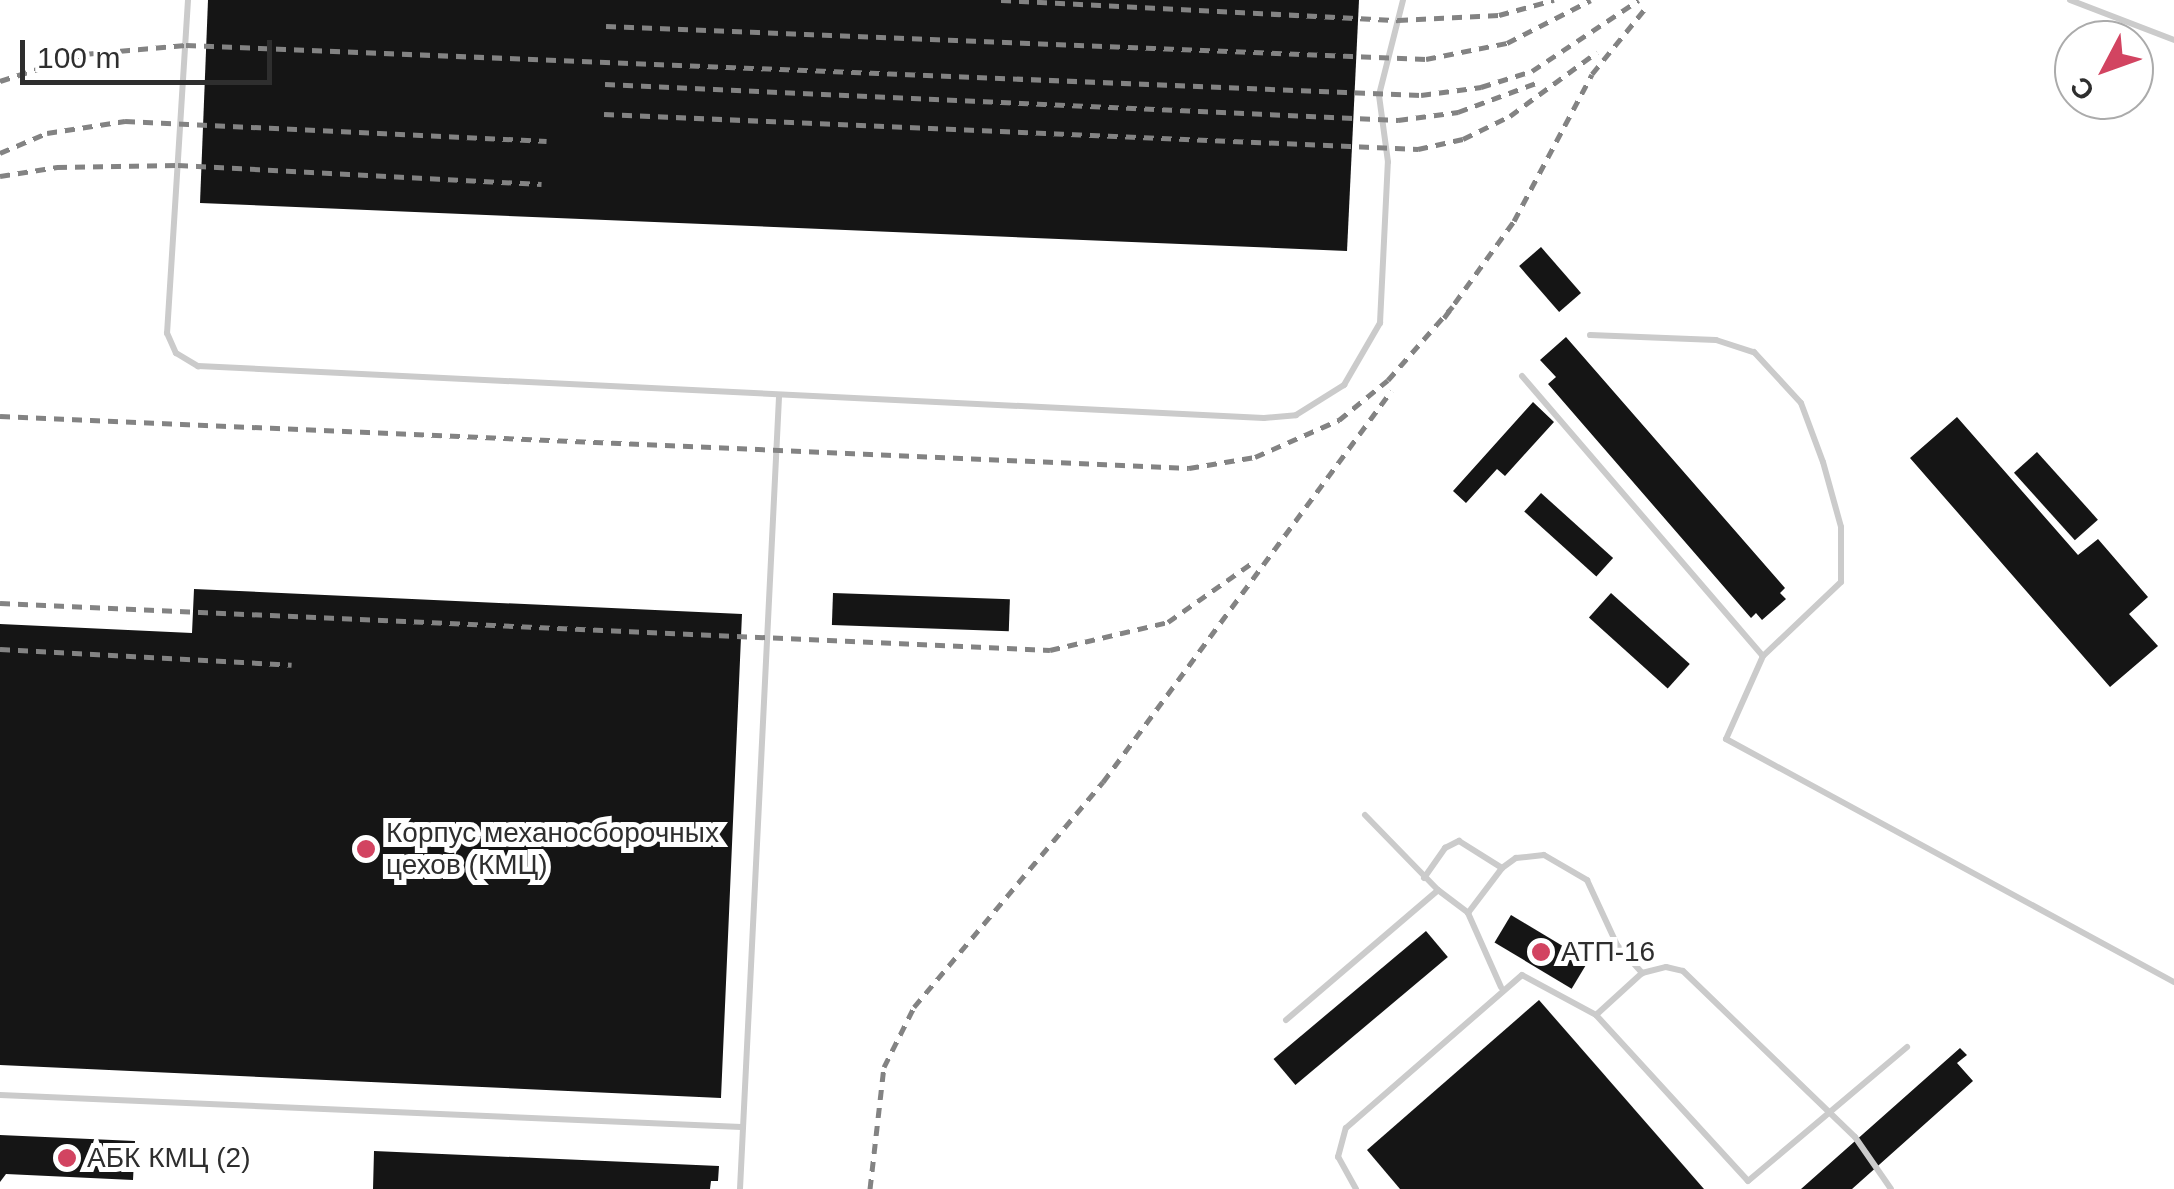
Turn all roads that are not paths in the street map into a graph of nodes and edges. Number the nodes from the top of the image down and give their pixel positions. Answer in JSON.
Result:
{"nodes":[{"id":1,"x":188,"y":0,"type":"edge"},
{"id":2,"x":1403,"y":0,"type":"edge"},
{"id":3,"x":2070,"y":0,"type":"edge"},
{"id":4,"x":2174,"y":40,"type":"edge"},
{"id":5,"x":1590,"y":335,"type":"dead end"},
{"id":6,"x":1522,"y":376,"type":"dead end"},
{"id":7,"x":779,"y":397,"type":"junction"},
{"id":8,"x":1763,"y":656,"type":"junction"},
{"id":9,"x":1364,"y":816,"type":"dead end"},
{"id":10,"x":1502,"y":868,"type":"junction"},
{"id":11,"x":1424,"y":878,"type":"junction"},
{"id":12,"x":1438,"y":890,"type":"junction"},
{"id":13,"x":1468,"y":913,"type":"junction"},
{"id":14,"x":1642,"y":973,"type":"junction"},
{"id":15,"x":2174,"y":982,"type":"edge"},
{"id":16,"x":1501,"y":987,"type":"junction"},
{"id":17,"x":1596,"y":1015,"type":"junction"},
{"id":18,"x":1286,"y":1020,"type":"dead end"},
{"id":19,"x":1907,"y":1047,"type":"dead end"},
{"id":20,"x":0,"y":1096,"type":"edge"},
{"id":21,"x":1832,"y":1115,"type":"junction"},
{"id":22,"x":741,"y":1127,"type":"junction"},
{"id":23,"x":1890,"y":1188,"type":"edge"},
{"id":24,"x":740,"y":1189,"type":"edge"},
{"id":25,"x":1356,"y":1189,"type":"edge"}],
"edges":[{"from":1,"to":7,"type":"lane"},
{"from":2,"to":7,"type":"lane"},
{"from":3,"to":4,"type":"lane"},
{"from":5,"to":8,"type":"lane"},
{"from":6,"to":8,"type":"lane"},
{"from":7,"to":22,"type":"lane"},
{"from":8,"to":15,"type":"lane"},
{"from":9,"to":11,"type":"lane"},
{"from":10,"to":11,"type":"lane"},
{"from":10,"to":13,"type":"lane"},
{"from":10,"to":14,"type":"lane"},
{"from":11,"to":12,"type":"lane"},
{"from":12,"to":13,"type":"lane"},
{"from":12,"to":18,"type":"lane"},
{"from":13,"to":16,"type":"lane"},
{"from":14,"to":17,"type":"lane"},
{"from":14,"to":21,"type":"lane"},
{"from":16,"to":17,"type":"lane"},
{"from":16,"to":25,"type":"lane"},
{"from":17,"to":21,"type":"lane"},
{"from":19,"to":21,"type":"lane"},
{"from":20,"to":22,"type":"lane"},
{"from":21,"to":23,"type":"lane"},
{"from":22,"to":24,"type":"lane"}]}
